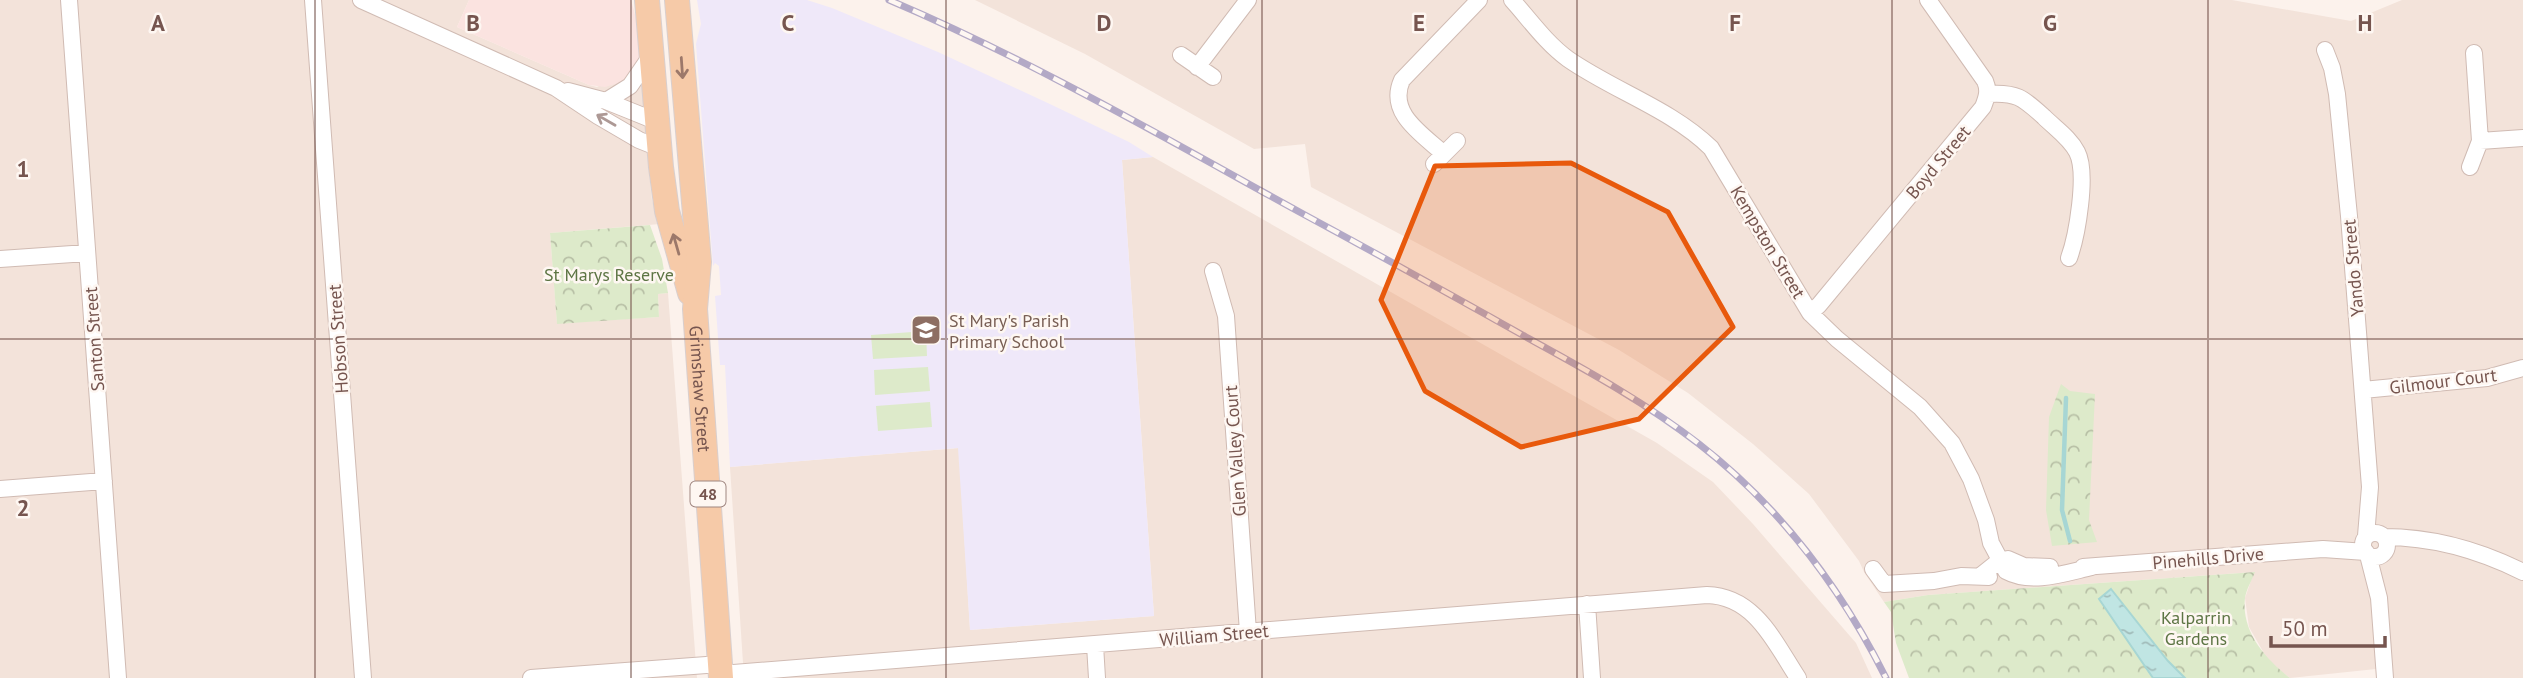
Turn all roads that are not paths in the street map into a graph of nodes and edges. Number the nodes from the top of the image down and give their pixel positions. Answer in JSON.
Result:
{"nodes":[{"id":1,"x":69,"y":0,"type":"edge"},
{"id":2,"x":313,"y":0,"type":"edge"},
{"id":3,"x":360,"y":0,"type":"edge"},
{"id":4,"x":647,"y":0,"type":"edge"},
{"id":5,"x":677,"y":0,"type":"edge"},
{"id":6,"x":1248,"y":0,"type":"edge"},
{"id":7,"x":1479,"y":0,"type":"edge"},
{"id":8,"x":1512,"y":0,"type":"edge"},
{"id":9,"x":1928,"y":0,"type":"edge"},
{"id":10,"x":2325,"y":50,"type":"dead end"},
{"id":11,"x":2474,"y":53,"type":"dead end"},
{"id":12,"x":652,"y":54,"type":"junction"},
{"id":13,"x":1181,"y":55,"type":"dead end"},
{"id":14,"x":1197,"y":66,"type":"junction"},
{"id":15,"x":1213,"y":78,"type":"dead end"},
{"id":16,"x":556,"y":88,"type":"junction"},
{"id":17,"x":1987,"y":94,"type":"junction"},
{"id":18,"x":606,"y":102,"type":"junction"},
{"id":19,"x":658,"y":122,"type":"junction"},
{"id":20,"x":2523,"y":138,"type":"edge"},
{"id":21,"x":1457,"y":141,"type":"dead end"},
{"id":22,"x":2480,"y":141,"type":"junction"},
{"id":23,"x":688,"y":145,"type":"junction"},
{"id":24,"x":659,"y":148,"type":"junction"},
{"id":25,"x":2470,"y":167,"type":"dead end"},
{"id":26,"x":87,"y":253,"type":"junction"},
{"id":27,"x":2069,"y":258,"type":"dead end"},
{"id":28,"x":0,"y":259,"type":"edge"},
{"id":29,"x":1213,"y":271,"type":"dead end"},
{"id":30,"x":695,"y":309,"type":"junction"},
{"id":31,"x":1810,"y":313,"type":"junction"},
{"id":32,"x":2523,"y":368,"type":"edge"},
{"id":33,"x":2363,"y":390,"type":"junction"},
{"id":34,"x":104,"y":481,"type":"junction"},
{"id":35,"x":0,"y":489,"type":"edge"},
{"id":36,"x":2375,"y":545,"type":"junction"},
{"id":37,"x":2004,"y":563,"type":"junction"},
{"id":38,"x":1873,"y":569,"type":"dead end"},
{"id":39,"x":2523,"y":572,"type":"edge"},
{"id":40,"x":1587,"y":604,"type":"junction"},
{"id":41,"x":1248,"y":632,"type":"junction"},
{"id":42,"x":1095,"y":645,"type":"junction"},
{"id":43,"x":721,"y":672,"type":"edge"},
{"id":44,"x":118,"y":678,"type":"edge"},
{"id":45,"x":363,"y":678,"type":"edge"},
{"id":46,"x":531,"y":678,"type":"edge"},
{"id":47,"x":1097,"y":678,"type":"edge"},
{"id":48,"x":1592,"y":678,"type":"edge"},
{"id":49,"x":1798,"y":678,"type":"edge"},
{"id":50,"x":2385,"y":678,"type":"edge"}],
"edges":[{"from":1,"to":26,"type":"street","name":"Santon Street"},
{"from":2,"to":45,"type":"street","name":"Hobson Street"},
{"from":3,"to":16,"type":"street"},
{"from":4,"to":12,"type":"main road","name":"Grimshaw Street","number":"48"},
{"from":5,"to":23,"type":"main road","name":"Grimshaw Street","number":"48","one_way":true},
{"from":6,"to":14,"type":"street"},
{"from":7,"to":21,"type":"street"},
{"from":8,"to":31,"type":"street","name":"Kempston Street"},
{"from":9,"to":17,"type":"street"},
{"from":10,"to":33,"type":"street","name":"Yando Street"},
{"from":11,"to":22,"type":"street"},
{"from":12,"to":18,"type":"street"},
{"from":12,"to":19,"type":"main road","name":"Grimshaw Street","number":"48"},
{"from":13,"to":14,"type":"street"},
{"from":14,"to":15,"type":"street"},
{"from":16,"to":18,"type":"street"},
{"from":24,"to":16,"type":"street","one_way":true},
{"from":17,"to":27,"type":"street"},
{"from":17,"to":31,"type":"street","name":"Boyd Street"},
{"from":18,"to":19,"type":"street"},
{"from":19,"to":23,"type":"main road"},
{"from":19,"to":24,"type":"main road","name":"Grimshaw Street","number":"48"},
{"from":20,"to":22,"type":"street"},
{"from":22,"to":25,"type":"street"},
{"from":23,"to":24,"type":"main road"},
{"from":23,"to":30,"type":"main road","name":"Grimshaw Street","number":"48"},
{"from":30,"to":24,"type":"main road","name":"Grimshaw Street","number":"48","one_way":true},
{"from":26,"to":28,"type":"street"},
{"from":26,"to":34,"type":"street","name":"Santon Street"},
{"from":29,"to":41,"type":"street","name":"Glen Valley Court"},
{"from":30,"to":43,"type":"main road","name":"Grimshaw Street","number":"48"},
{"from":31,"to":37,"type":"street","name":"Kempston Street"},
{"from":32,"to":33,"type":"street","name":"Gilmour Court"},
{"from":33,"to":36,"type":"street","name":"Yando Street"},
{"from":34,"to":35,"type":"street"},
{"from":34,"to":44,"type":"street","name":"Santon Street"},
{"from":36,"to":37,"type":"street","name":"Pinehills Drive"},
{"from":36,"to":39,"type":"street","name":"Pinehills Drive"},
{"from":36,"to":50,"type":"street","name":"Yando Street"},
{"from":37,"to":38,"type":"street"},
{"from":40,"to":41,"type":"street","name":"William Street"},
{"from":40,"to":48,"type":"street"},
{"from":40,"to":49,"type":"street","name":"William Street"},
{"from":41,"to":42,"type":"street","name":"William Street"},
{"from":42,"to":43,"type":"street","name":"William Street"},
{"from":42,"to":47,"type":"street"},
{"from":43,"to":46,"type":"street","name":"William Street"}]}
